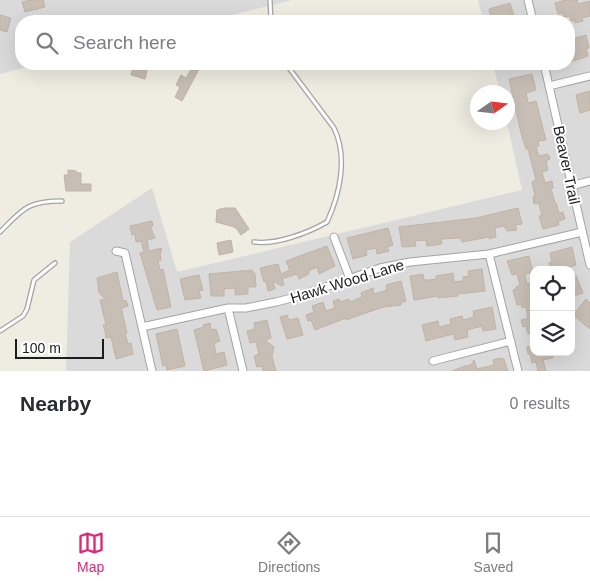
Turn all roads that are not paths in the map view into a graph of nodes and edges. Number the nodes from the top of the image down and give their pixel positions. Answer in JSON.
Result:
{"nodes":[{"id":1,"x":270,"y":0,"type":"edge"},
{"id":2,"x":528,"y":0,"type":"edge"},
{"id":3,"x":271,"y":15,"type":"edge"},
{"id":4,"x":532,"y":15,"type":"edge"},
{"id":5,"x":291,"y":70,"type":"edge"},
{"id":6,"x":545,"y":70,"type":"edge"},
{"id":7,"x":590,"y":76,"type":"edge"},
{"id":8,"x":549,"y":86,"type":"junction"},
{"id":9,"x":590,"y":181,"type":"edge"},
{"id":10,"x":571,"y":186,"type":"junction"},
{"id":11,"x":62,"y":201,"type":"dead end"},
{"id":12,"x":0,"y":232,"type":"edge"},
{"id":13,"x":582,"y":232,"type":"junction"},
{"id":14,"x":334,"y":237,"type":"dead end"},
{"id":15,"x":254,"y":242,"type":"dead end"},
{"id":16,"x":116,"y":251,"type":"dead end"},
{"id":17,"x":489,"y":254,"type":"junction"},
{"id":18,"x":55,"y":263,"type":"dead end"},
{"id":19,"x":590,"y":265,"type":"edge"},
{"id":20,"x":350,"y":279,"type":"junction"},
{"id":21,"x":228,"y":308,"type":"junction"},
{"id":22,"x":142,"y":326,"type":"junction"},
{"id":23,"x":0,"y":331,"type":"edge"},
{"id":24,"x":511,"y":341,"type":"junction"},
{"id":25,"x":433,"y":360,"type":"dead end"},
{"id":26,"x":152,"y":371,"type":"edge"},
{"id":27,"x":242,"y":371,"type":"edge"},
{"id":28,"x":518,"y":371,"type":"edge"}],
"edges":[{"from":1,"to":3,"type":"lane"},
{"from":2,"to":4,"type":"street"},
{"from":5,"to":15,"type":"lane"},
{"from":6,"to":8,"type":"street","name":"Beaver Trail"},
{"from":7,"to":8,"type":"street"},
{"from":8,"to":10,"type":"street","name":"Beaver Trail"},
{"from":9,"to":10,"type":"street"},
{"from":10,"to":13,"type":"street","name":"Beaver Trail"},
{"from":11,"to":12,"type":"lane"},
{"from":13,"to":17,"type":"street","name":"Hawk Wood Lane"},
{"from":13,"to":19,"type":"street","name":"Beaver Trail"},
{"from":14,"to":20,"type":"street"},
{"from":16,"to":22,"type":"street"},
{"from":17,"to":20,"type":"street","name":"Hawk Wood Lane"},
{"from":17,"to":24,"type":"street"},
{"from":18,"to":23,"type":"lane"},
{"from":20,"to":21,"type":"street","name":"Hawk Wood Lane"},
{"from":21,"to":22,"type":"street","name":"Hawk Wood Lane"},
{"from":21,"to":27,"type":"street"},
{"from":22,"to":26,"type":"street"},
{"from":24,"to":25,"type":"street"},
{"from":24,"to":28,"type":"street"}]}
